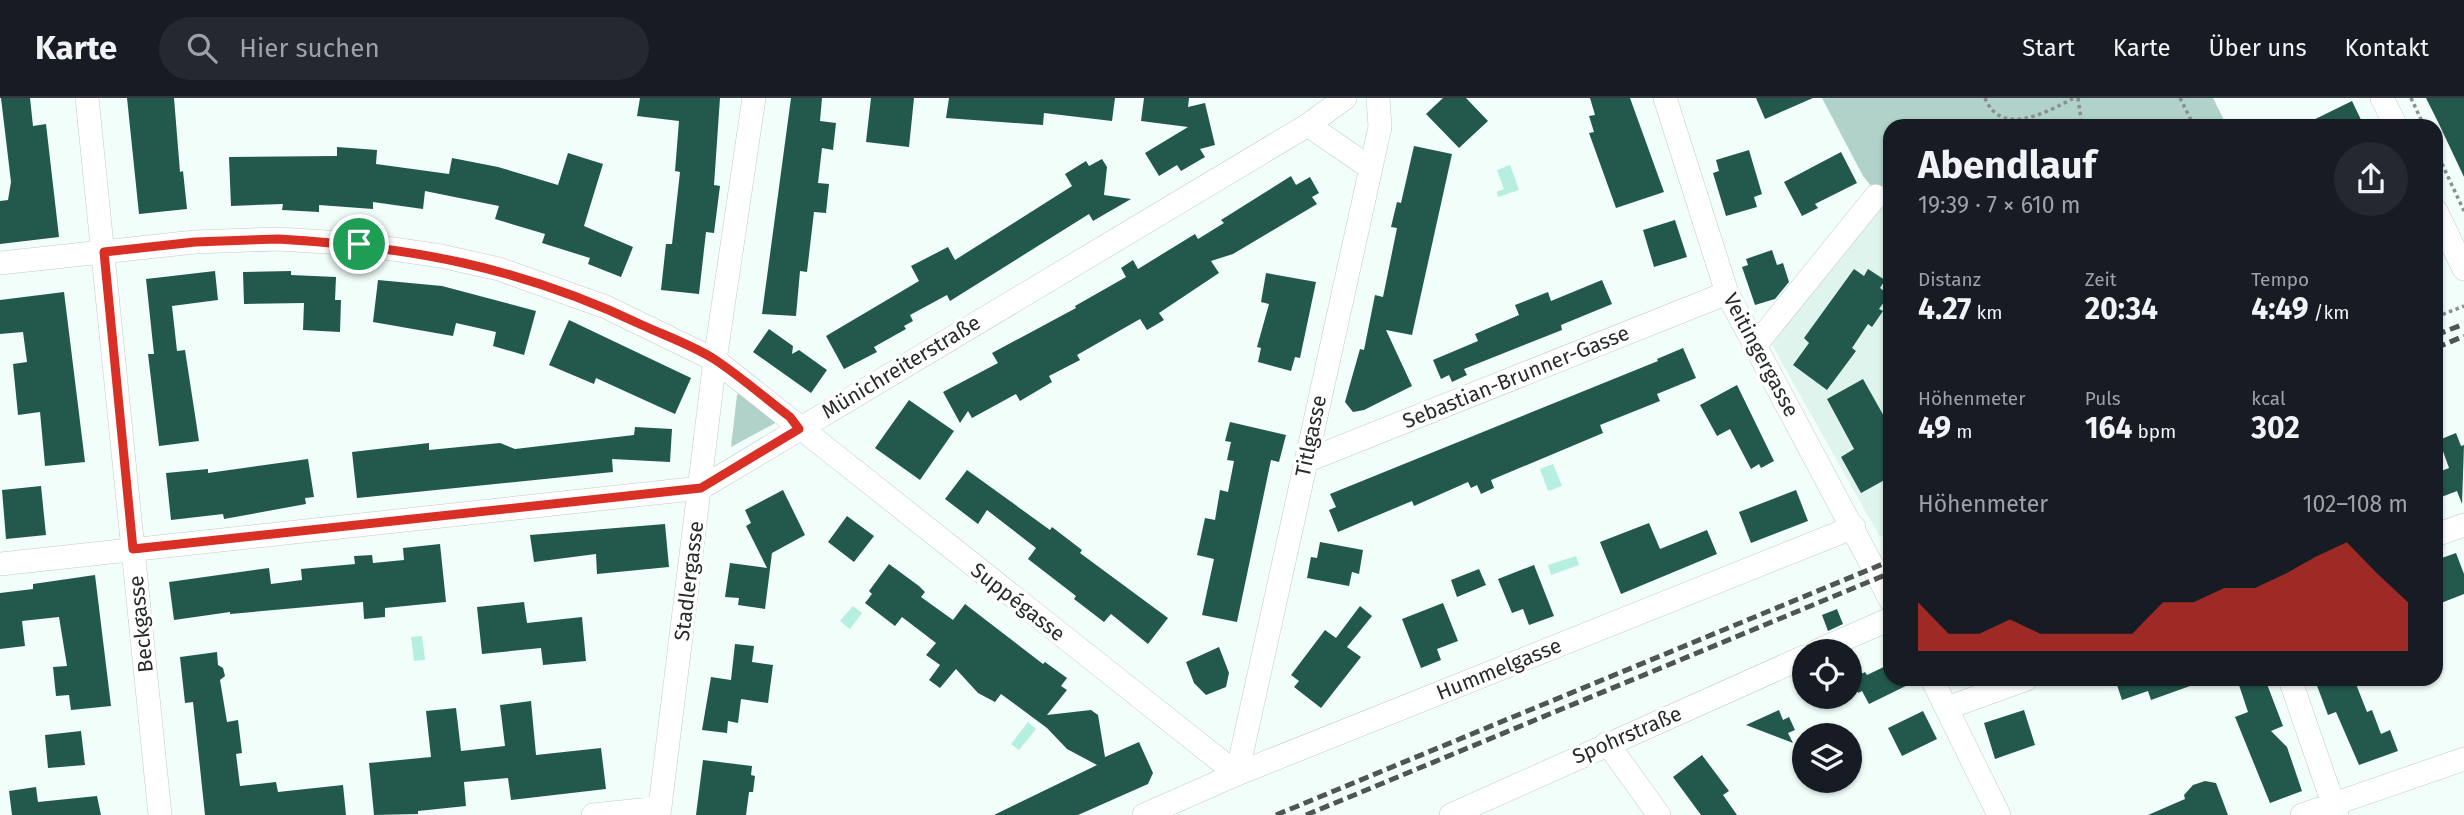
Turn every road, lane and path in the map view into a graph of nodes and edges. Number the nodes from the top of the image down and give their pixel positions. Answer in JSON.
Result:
{"nodes":[{"id":1,"x":87,"y":98,"type":"edge"},
{"id":2,"x":754,"y":98,"type":"edge"},
{"id":3,"x":1345,"y":98,"type":"edge"},
{"id":4,"x":1378,"y":98,"type":"edge"},
{"id":5,"x":1665,"y":98,"type":"edge"},
{"id":6,"x":1984,"y":98,"type":"edge"},
{"id":7,"x":2076,"y":98,"type":"edge"},
{"id":8,"x":2180,"y":98,"type":"edge"},
{"id":9,"x":2382,"y":98,"type":"edge"},
{"id":10,"x":2410,"y":98,"type":"edge"},
{"id":11,"x":2007,"y":119,"type":"edge"},
{"id":12,"x":2021,"y":119,"type":"edge"},
{"id":13,"x":2080,"y":119,"type":"edge"},
{"id":14,"x":2190,"y":119,"type":"edge"},
{"id":15,"x":2392,"y":119,"type":"edge"},
{"id":16,"x":2420,"y":119,"type":"edge"},
{"id":17,"x":1308,"y":125,"type":"junction"},
{"id":18,"x":2443,"y":165,"type":"edge"},
{"id":19,"x":1369,"y":167,"type":"junction"},
{"id":20,"x":1876,"y":195,"type":"dead end"},
{"id":21,"x":2462,"y":203,"type":"edge"},
{"id":22,"x":2464,"y":211,"type":"edge"},
{"id":23,"x":2443,"y":226,"type":"edge"},
{"id":24,"x":104,"y":252,"type":"junction"},
{"id":25,"x":0,"y":263,"type":"edge"},
{"id":26,"x":2464,"y":269,"type":"edge"},
{"id":27,"x":1727,"y":293,"type":"junction"},
{"id":28,"x":2464,"y":306,"type":"edge"},
{"id":29,"x":2443,"y":314,"type":"edge"},
{"id":30,"x":1754,"y":347,"type":"junction"},
{"id":31,"x":715,"y":360,"type":"junction"},
{"id":32,"x":799,"y":429,"type":"junction"},
{"id":33,"x":1306,"y":461,"type":"junction"},
{"id":34,"x":701,"y":488,"type":"junction"},
{"id":35,"x":2464,"y":526,"type":"edge"},
{"id":36,"x":1854,"y":527,"type":"junction"},
{"id":37,"x":2443,"y":533,"type":"edge"},
{"id":38,"x":133,"y":549,"type":"junction"},
{"id":39,"x":0,"y":564,"type":"edge"},
{"id":40,"x":1883,"y":585,"type":"edge"},
{"id":41,"x":1883,"y":622,"type":"edge"},
{"id":42,"x":1844,"y":639,"type":"edge"},
{"id":43,"x":1792,"y":662,"type":"edge"},
{"id":44,"x":1935,"y":686,"type":"edge"},
{"id":45,"x":2008,"y":686,"type":"edge"},
{"id":46,"x":2292,"y":686,"type":"edge"},
{"id":47,"x":1947,"y":708,"type":"junction"},
{"id":48,"x":1607,"y":743,"type":"junction"},
{"id":49,"x":2464,"y":759,"type":"edge"},
{"id":50,"x":1237,"y":774,"type":"junction"},
{"id":51,"x":2336,"y":809,"type":"edge"},
{"id":52,"x":659,"y":811,"type":"edge"},
{"id":53,"x":160,"y":815,"type":"edge"},
{"id":54,"x":593,"y":815,"type":"edge"},
{"id":55,"x":1144,"y":815,"type":"edge"},
{"id":56,"x":1451,"y":815,"type":"edge"},
{"id":57,"x":1659,"y":815,"type":"edge"},
{"id":58,"x":1999,"y":815,"type":"edge"},
{"id":59,"x":2302,"y":815,"type":"edge"}],
"edges":[{"from":1,"to":24,"type":"street","name":"Beckgasse"},
{"from":2,"to":31,"type":"street","name":"Stadlergasse"},
{"from":3,"to":17,"type":"street","name":"Münichreiterstraße"},
{"from":4,"to":19,"type":"street","name":"Titlgasse"},
{"from":5,"to":27,"type":"street","name":"Veitingergasse"},
{"from":6,"to":11,"type":"path"},
{"from":7,"to":12,"type":"path"},
{"from":7,"to":13,"type":"path"},
{"from":8,"to":14,"type":"path"},
{"from":9,"to":15,"type":"street"},
{"from":10,"to":16,"type":"path"},
{"from":17,"to":19,"type":"street"},
{"from":17,"to":32,"type":"street","name":"Münichreiterstraße"},
{"from":18,"to":21,"type":"path"},
{"from":19,"to":33,"type":"street","name":"Titlgasse"},
{"from":20,"to":30,"type":"street"},
{"from":21,"to":22,"type":"path"},
{"from":23,"to":26,"type":"street"},
{"from":24,"to":25,"type":"street","name":"Suppégasse"},
{"from":24,"to":31,"type":"street","name":"Suppégasse"},
{"from":24,"to":38,"type":"street","name":"Beckgasse"},
{"from":27,"to":30,"type":"street","name":"Veitingergasse"},
{"from":27,"to":33,"type":"street","name":"Sebastian-Brunner-Gasse"},
{"from":28,"to":29,"type":"path"},
{"from":30,"to":36,"type":"street","name":"Veitingergasse"},
{"from":31,"to":32,"type":"street","name":"Suppégasse"},
{"from":31,"to":34,"type":"street","name":"Stadlergasse"},
{"from":32,"to":34,"type":"street","name":"Münichreiterstraße"},
{"from":32,"to":50,"type":"street","name":"Suppégasse"},
{"from":33,"to":50,"type":"street","name":"Titlgasse"},
{"from":34,"to":38,"type":"street","name":"Münichreiterstraße"},
{"from":34,"to":52,"type":"street","name":"Stadlergasse"},
{"from":35,"to":37,"type":"street"},
{"from":36,"to":40,"type":"street","name":"Veitingergasse"},
{"from":36,"to":50,"type":"street","name":"Hummelgasse"},
{"from":38,"to":39,"type":"street","name":"Münichreiterstraße"},
{"from":38,"to":53,"type":"street","name":"Beckgasse"},
{"from":41,"to":42,"type":"street"},
{"from":43,"to":48,"type":"street","name":"Spohrstraße"},
{"from":44,"to":47,"type":"street"},
{"from":45,"to":47,"type":"street"},
{"from":46,"to":51,"type":"street"},
{"from":47,"to":58,"type":"street"},
{"from":48,"to":56,"type":"street","name":"Spohrstraße"},
{"from":48,"to":57,"type":"street"},
{"from":49,"to":51,"type":"street"},
{"from":50,"to":55,"type":"street","name":"Hummelgasse"},
{"from":51,"to":59,"type":"street"},
{"from":52,"to":54,"type":"street"}]}
